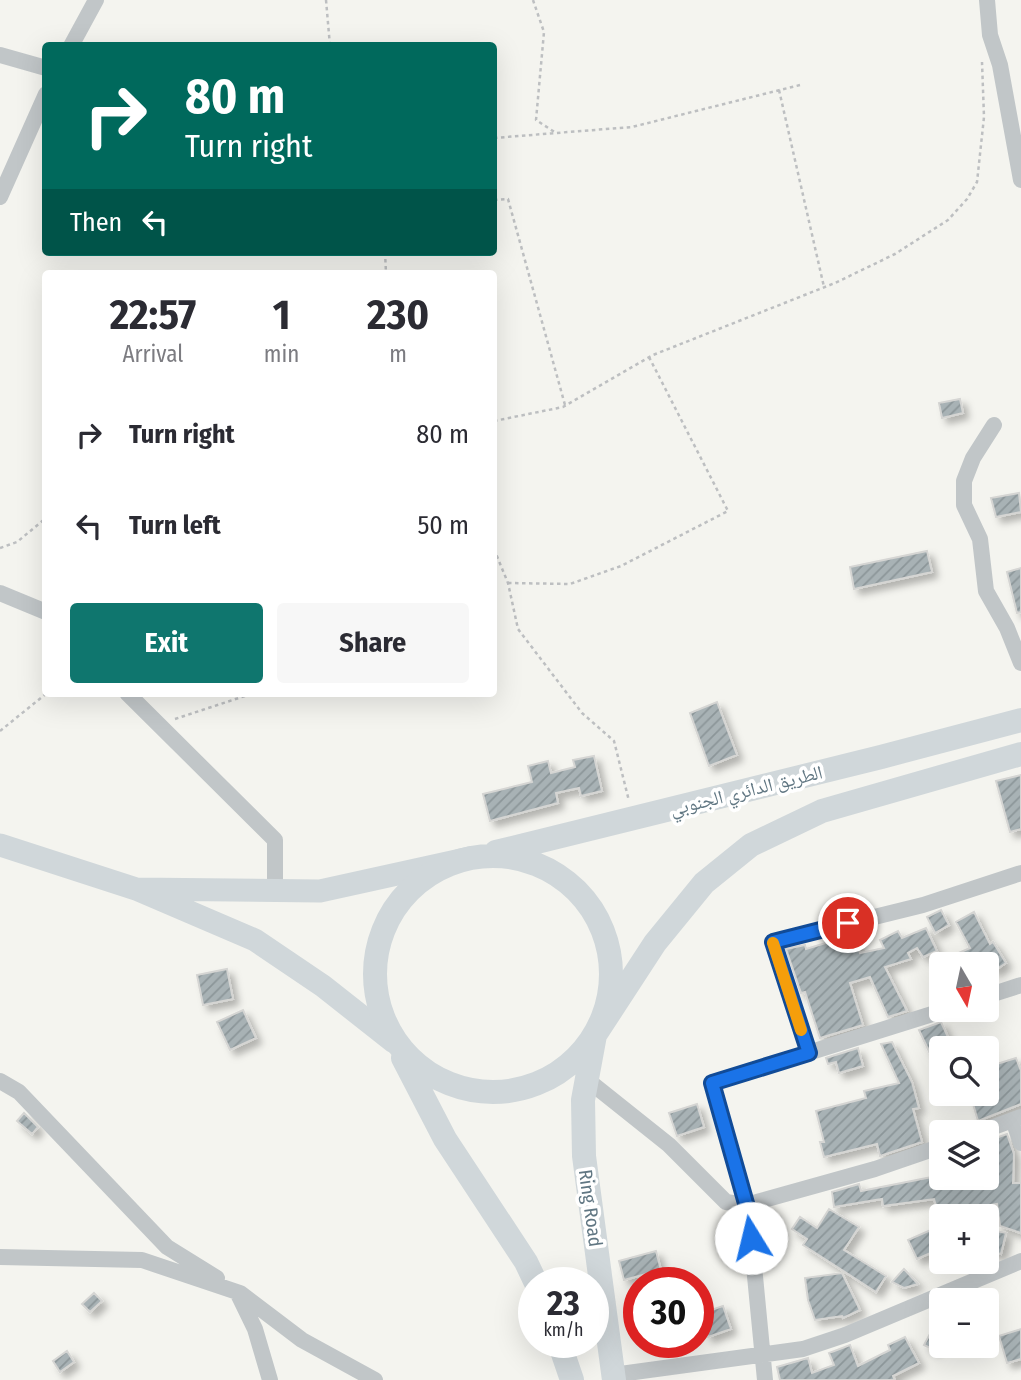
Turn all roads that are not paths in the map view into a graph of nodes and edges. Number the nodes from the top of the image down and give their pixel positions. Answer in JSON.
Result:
{"nodes":[{"id":1,"x":96,"y":0,"type":"edge"},
{"id":2,"x":987,"y":0,"type":"edge"},
{"id":3,"x":73,"y":42,"type":"edge"},
{"id":4,"x":0,"y":55,"type":"edge"},
{"id":5,"x":42,"y":67,"type":"edge"},
{"id":6,"x":42,"y":103,"type":"edge"},
{"id":7,"x":1021,"y":180,"type":"edge"},
{"id":8,"x":0,"y":197,"type":"edge"},
{"id":9,"x":993,"y":425,"type":"dead end"},
{"id":10,"x":0,"y":593,"type":"edge"},
{"id":11,"x":42,"y":610,"type":"edge"},
{"id":12,"x":1021,"y":663,"type":"edge"},
{"id":13,"x":131,"y":697,"type":"edge"},
{"id":14,"x":1021,"y":720,"type":"edge"},
{"id":15,"x":1021,"y":754,"type":"edge"},
{"id":16,"x":0,"y":845,"type":"edge"},
{"id":17,"x":470,"y":858,"type":"junction"},
{"id":18,"x":1021,"y":873,"type":"edge"},
{"id":19,"x":136,"y":889,"type":"junction"},
{"id":20,"x":275,"y":891,"type":"junction"},
{"id":21,"x":1021,"y":985,"type":"edge"},
{"id":22,"x":999,"y":992,"type":"edge"},
{"id":23,"x":929,"y":1015,"type":"edge"},
{"id":24,"x":595,"y":1035,"type":"junction"},
{"id":25,"x":394,"y":1042,"type":"junction"},
{"id":26,"x":809,"y":1053,"type":"junction"},
{"id":27,"x":585,"y":1077,"type":"junction"},
{"id":28,"x":0,"y":1081,"type":"edge"},
{"id":29,"x":1017,"y":1119,"type":"edge"},
{"id":30,"x":999,"y":1125,"type":"edge"},
{"id":31,"x":1021,"y":1143,"type":"edge"},
{"id":32,"x":929,"y":1150,"type":"edge"},
{"id":33,"x":746,"y":1205,"type":"junction"},
{"id":34,"x":0,"y":1256,"type":"edge"},
{"id":35,"x":1021,"y":1261,"type":"edge"},
{"id":36,"x":528,"y":1267,"type":"edge"},
{"id":37,"x":238,"y":1292,"type":"junction"},
{"id":38,"x":762,"y":1355,"type":"junction"},
{"id":39,"x":564,"y":1358,"type":"edge"},
{"id":40,"x":613,"y":1377,"type":"edge"},
{"id":41,"x":270,"y":1380,"type":"edge"},
{"id":42,"x":375,"y":1380,"type":"edge"},
{"id":43,"x":572,"y":1380,"type":"edge"},
{"id":44,"x":765,"y":1380,"type":"edge"}],
"edges":[{"from":1,"to":3,"type":"street"},
{"from":2,"to":7,"type":"street"},
{"from":4,"to":5,"type":"street"},
{"from":6,"to":8,"type":"street"},
{"from":9,"to":12,"type":"street"},
{"from":10,"to":11,"type":"street"},
{"from":13,"to":20,"type":"street"},
{"from":14,"to":17,"type":"main road","name":"الطريق الدائري الجنوبي"},
{"from":15,"to":24,"type":"main road","name":"الطريق الدائري الجنوبي"},
{"from":16,"to":19,"type":"street"},
{"from":17,"to":20,"type":"street"},
{"from":17,"to":24,"type":"main road"},
{"from":17,"to":25,"type":"main road"},
{"from":18,"to":26,"type":"street"},
{"from":19,"to":20,"type":"street"},
{"from":19,"to":25,"type":"street"},
{"from":21,"to":22,"type":"street"},
{"from":23,"to":26,"type":"street"},
{"from":24,"to":25,"type":"main road"},
{"from":24,"to":27,"type":"main road","name":"Ring Road"},
{"from":25,"to":36,"type":"main road"},
{"from":26,"to":33,"type":"street"},
{"from":27,"to":33,"type":"street"},
{"from":27,"to":40,"type":"main road","name":"Ring Road"},
{"from":28,"to":37,"type":"street"},
{"from":29,"to":30,"type":"street"},
{"from":29,"to":31,"type":"street"},
{"from":32,"to":33,"type":"street"},
{"from":33,"to":38,"type":"street"},
{"from":34,"to":37,"type":"street"},
{"from":35,"to":38,"type":"street"},
{"from":37,"to":41,"type":"street"},
{"from":37,"to":42,"type":"street"},
{"from":38,"to":40,"type":"street"},
{"from":38,"to":44,"type":"street"},
{"from":39,"to":43,"type":"main road"}]}
